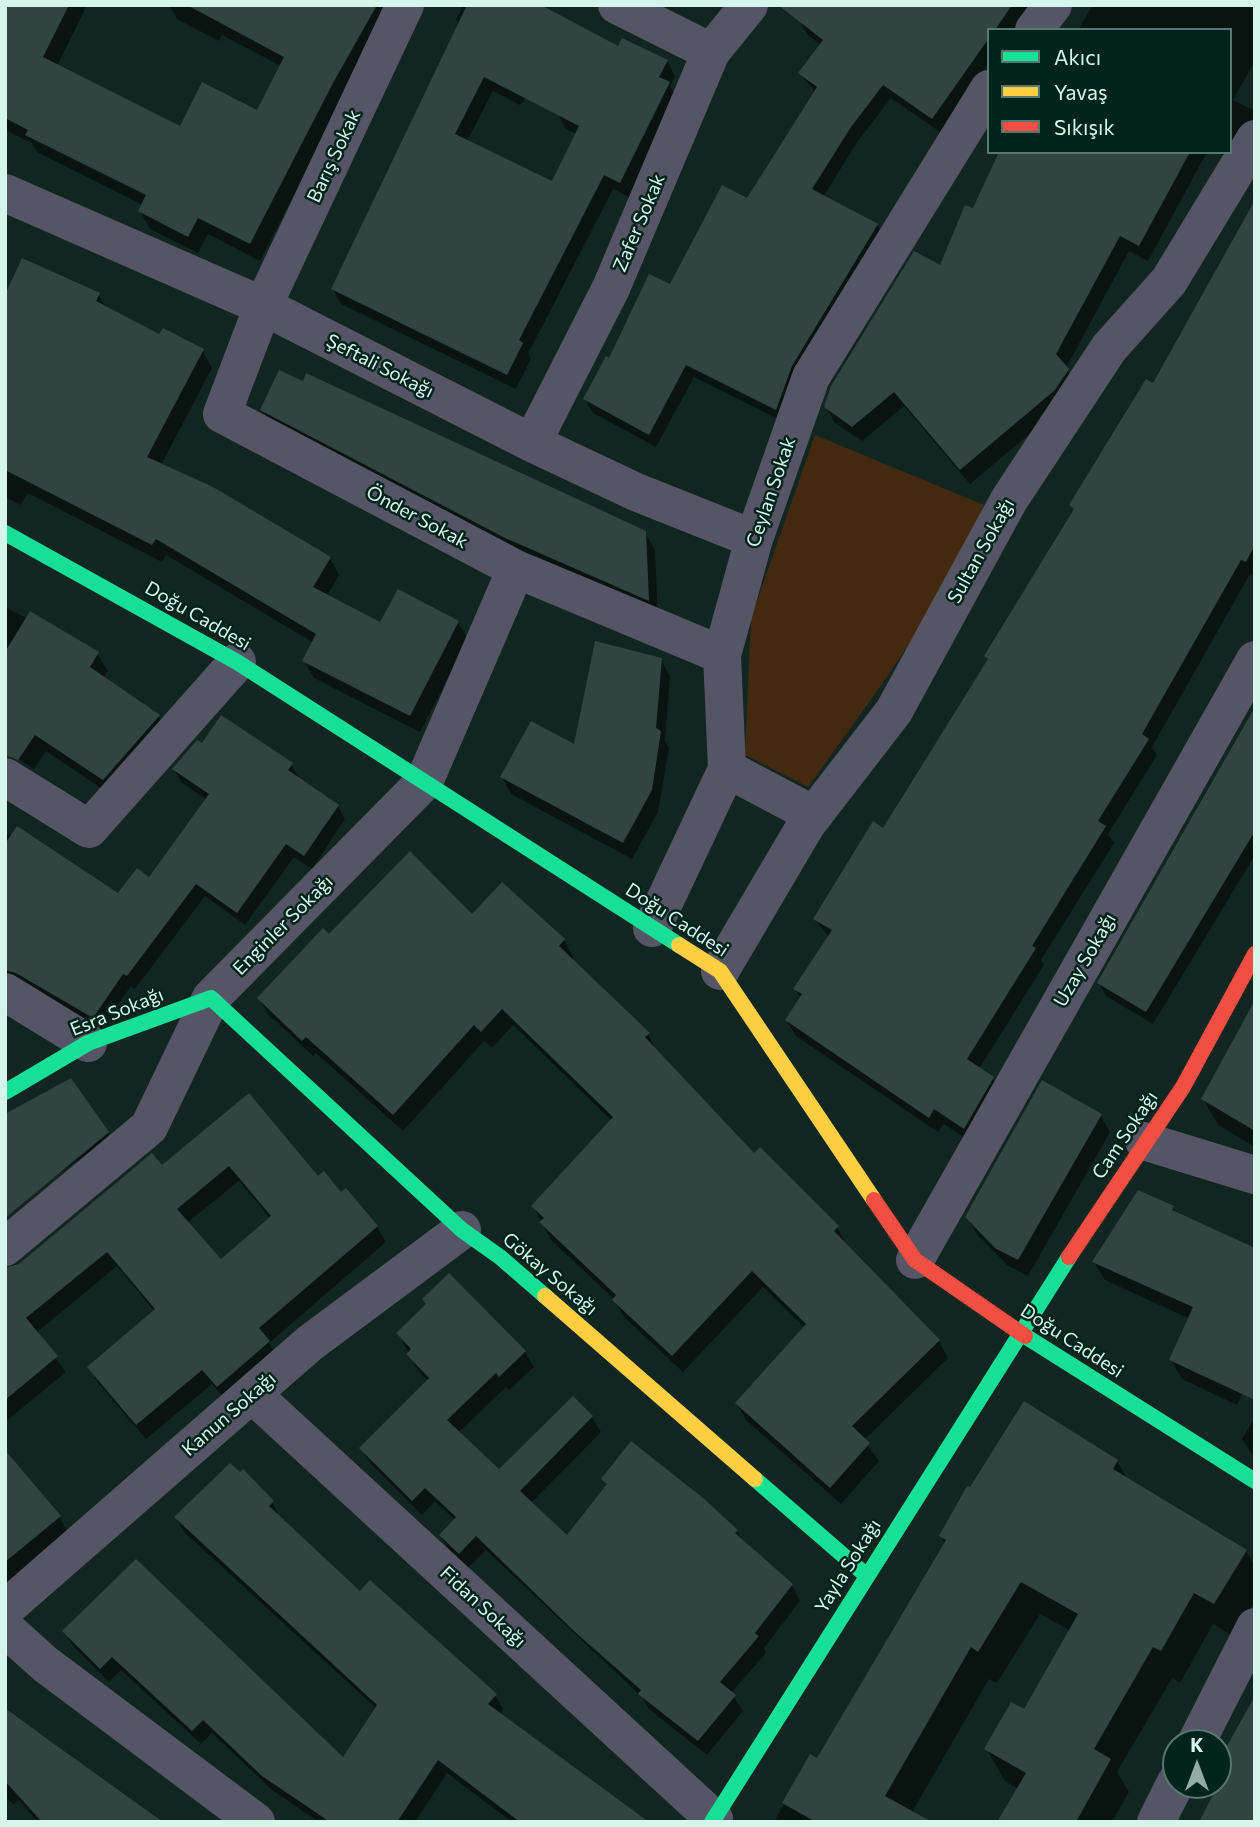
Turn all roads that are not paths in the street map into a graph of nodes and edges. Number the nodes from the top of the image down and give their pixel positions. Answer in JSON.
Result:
{"nodes":[{"id":1,"x":405,"y":5,"type":"edge"},
{"id":2,"x":618,"y":5,"type":"edge"},
{"id":3,"x":749,"y":5,"type":"edge"},
{"id":4,"x":1053,"y":5,"type":"edge"},
{"id":5,"x":1036,"y":28,"type":"edge"},
{"id":6,"x":712,"y":52,"type":"junction"},
{"id":7,"x":987,"y":92,"type":"edge"},
{"id":8,"x":1255,"y":139,"type":"edge"},
{"id":9,"x":5,"y":193,"type":"edge"},
{"id":10,"x":263,"y":306,"type":"junction"},
{"id":11,"x":531,"y":443,"type":"junction"},
{"id":12,"x":5,"y":533,"type":"edge"},
{"id":13,"x":754,"y":539,"type":"junction"},
{"id":14,"x":516,"y":569,"type":"junction"},
{"id":15,"x":722,"y":655,"type":"junction"},
{"id":16,"x":1255,"y":660,"type":"edge"},
{"id":17,"x":237,"y":662,"type":"junction"},
{"id":18,"x":727,"y":769,"type":"junction"},
{"id":19,"x":5,"y":777,"type":"edge"},
{"id":20,"x":424,"y":782,"type":"junction"},
{"id":21,"x":814,"y":815,"type":"junction"},
{"id":22,"x":652,"y":928,"type":"junction"},
{"id":23,"x":1255,"y":954,"type":"edge"},
{"id":24,"x":720,"y":971,"type":"junction"},
{"id":25,"x":5,"y":992,"type":"edge"},
{"id":26,"x":211,"y":998,"type":"junction"},
{"id":27,"x":88,"y":1043,"type":"junction"},
{"id":28,"x":5,"y":1092,"type":"edge"},
{"id":29,"x":1144,"y":1141,"type":"junction"},
{"id":30,"x":1255,"y":1175,"type":"edge"},
{"id":31,"x":462,"y":1230,"type":"junction"},
{"id":32,"x":5,"y":1247,"type":"edge"},
{"id":33,"x":915,"y":1260,"type":"junction"},
{"id":34,"x":1020,"y":1333,"type":"junction"},
{"id":35,"x":253,"y":1395,"type":"junction"},
{"id":36,"x":1255,"y":1481,"type":"edge"},
{"id":37,"x":867,"y":1576,"type":"junction"},
{"id":38,"x":5,"y":1609,"type":"edge"},
{"id":39,"x":1255,"y":1627,"type":"edge"},
{"id":40,"x":5,"y":1628,"type":"edge"},
{"id":41,"x":1203,"y":1729,"type":"edge"},
{"id":42,"x":1168,"y":1799,"type":"edge"},
{"id":43,"x":213,"y":1808,"type":"edge"},
{"id":44,"x":713,"y":1820,"type":"edge"},
{"id":45,"x":256,"y":1822,"type":"edge"},
{"id":46,"x":1156,"y":1822,"type":"edge"}],
"edges":[{"from":1,"to":10,"type":"street","name":"Barış Sokak"},
{"from":2,"to":6,"type":"street"},
{"from":3,"to":6,"type":"street","name":"Zafer Sokak"},
{"from":4,"to":5,"type":"street"},
{"from":6,"to":11,"type":"street","name":"Zafer Sokak"},
{"from":7,"to":13,"type":"street","name":"Ceylan Sokak"},
{"from":8,"to":21,"type":"street","name":"Sultan Sokağı"},
{"from":9,"to":10,"type":"street","name":"Şeftali Sokağı"},
{"from":10,"to":11,"type":"street","name":"Şeftali Sokağı"},
{"from":10,"to":14,"type":"street","name":"Önder Sokak"},
{"from":11,"to":13,"type":"street","name":"Şeftali Sokağı"},
{"from":12,"to":17,"type":"street","name":"Doğu Caddesi"},
{"from":13,"to":15,"type":"street","name":"Ceylan Sokak"},
{"from":14,"to":15,"type":"street","name":"Önder Sokak"},
{"from":14,"to":20,"type":"street","name":"Enginler Sokağı"},
{"from":15,"to":18,"type":"street","name":"Ceylan Sokak"},
{"from":16,"to":33,"type":"street","name":"Uzay Sokağı"},
{"from":17,"to":19,"type":"street"},
{"from":17,"to":20,"type":"street","name":"Doğu Caddesi"},
{"from":18,"to":21,"type":"street"},
{"from":18,"to":22,"type":"street","name":"Ceylan Sokak"},
{"from":20,"to":22,"type":"street","name":"Doğu Caddesi"},
{"from":20,"to":26,"type":"street","name":"Enginler Sokağı"},
{"from":21,"to":24,"type":"street","name":"Sultan Sokağı"},
{"from":22,"to":24,"type":"street","name":"Doğu Caddesi"},
{"from":23,"to":29,"type":"street","name":"Cam Sokağı"},
{"from":24,"to":33,"type":"street","name":"Doğu Caddesi"},
{"from":25,"to":27,"type":"street"},
{"from":26,"to":27,"type":"street","name":"Esra Sokağı"},
{"from":26,"to":31,"type":"street","name":"Gökay Sokağı"},
{"from":26,"to":32,"type":"street","name":"Enginler Sokağı"},
{"from":27,"to":28,"type":"street","name":"Esra Sokağı"},
{"from":29,"to":30,"type":"street"},
{"from":29,"to":34,"type":"street","name":"Cam Sokağı"},
{"from":31,"to":35,"type":"street","name":"Kanun Sokağı"},
{"from":31,"to":37,"type":"street","name":"Gökay Sokağı"},
{"from":33,"to":34,"type":"street","name":"Doğu Caddesi"},
{"from":34,"to":36,"type":"street","name":"Doğu Caddesi"},
{"from":34,"to":37,"type":"street","name":"Yayla Sokağı"},
{"from":35,"to":38,"type":"street","name":"Kanun Sokağı"},
{"from":35,"to":44,"type":"street","name":"Fidan Sokağı"},
{"from":37,"to":44,"type":"street","name":"Yayla Sokağı"},
{"from":39,"to":41,"type":"street"},
{"from":40,"to":43,"type":"street"},
{"from":42,"to":46,"type":"street"},
{"from":43,"to":45,"type":"street"}]}
